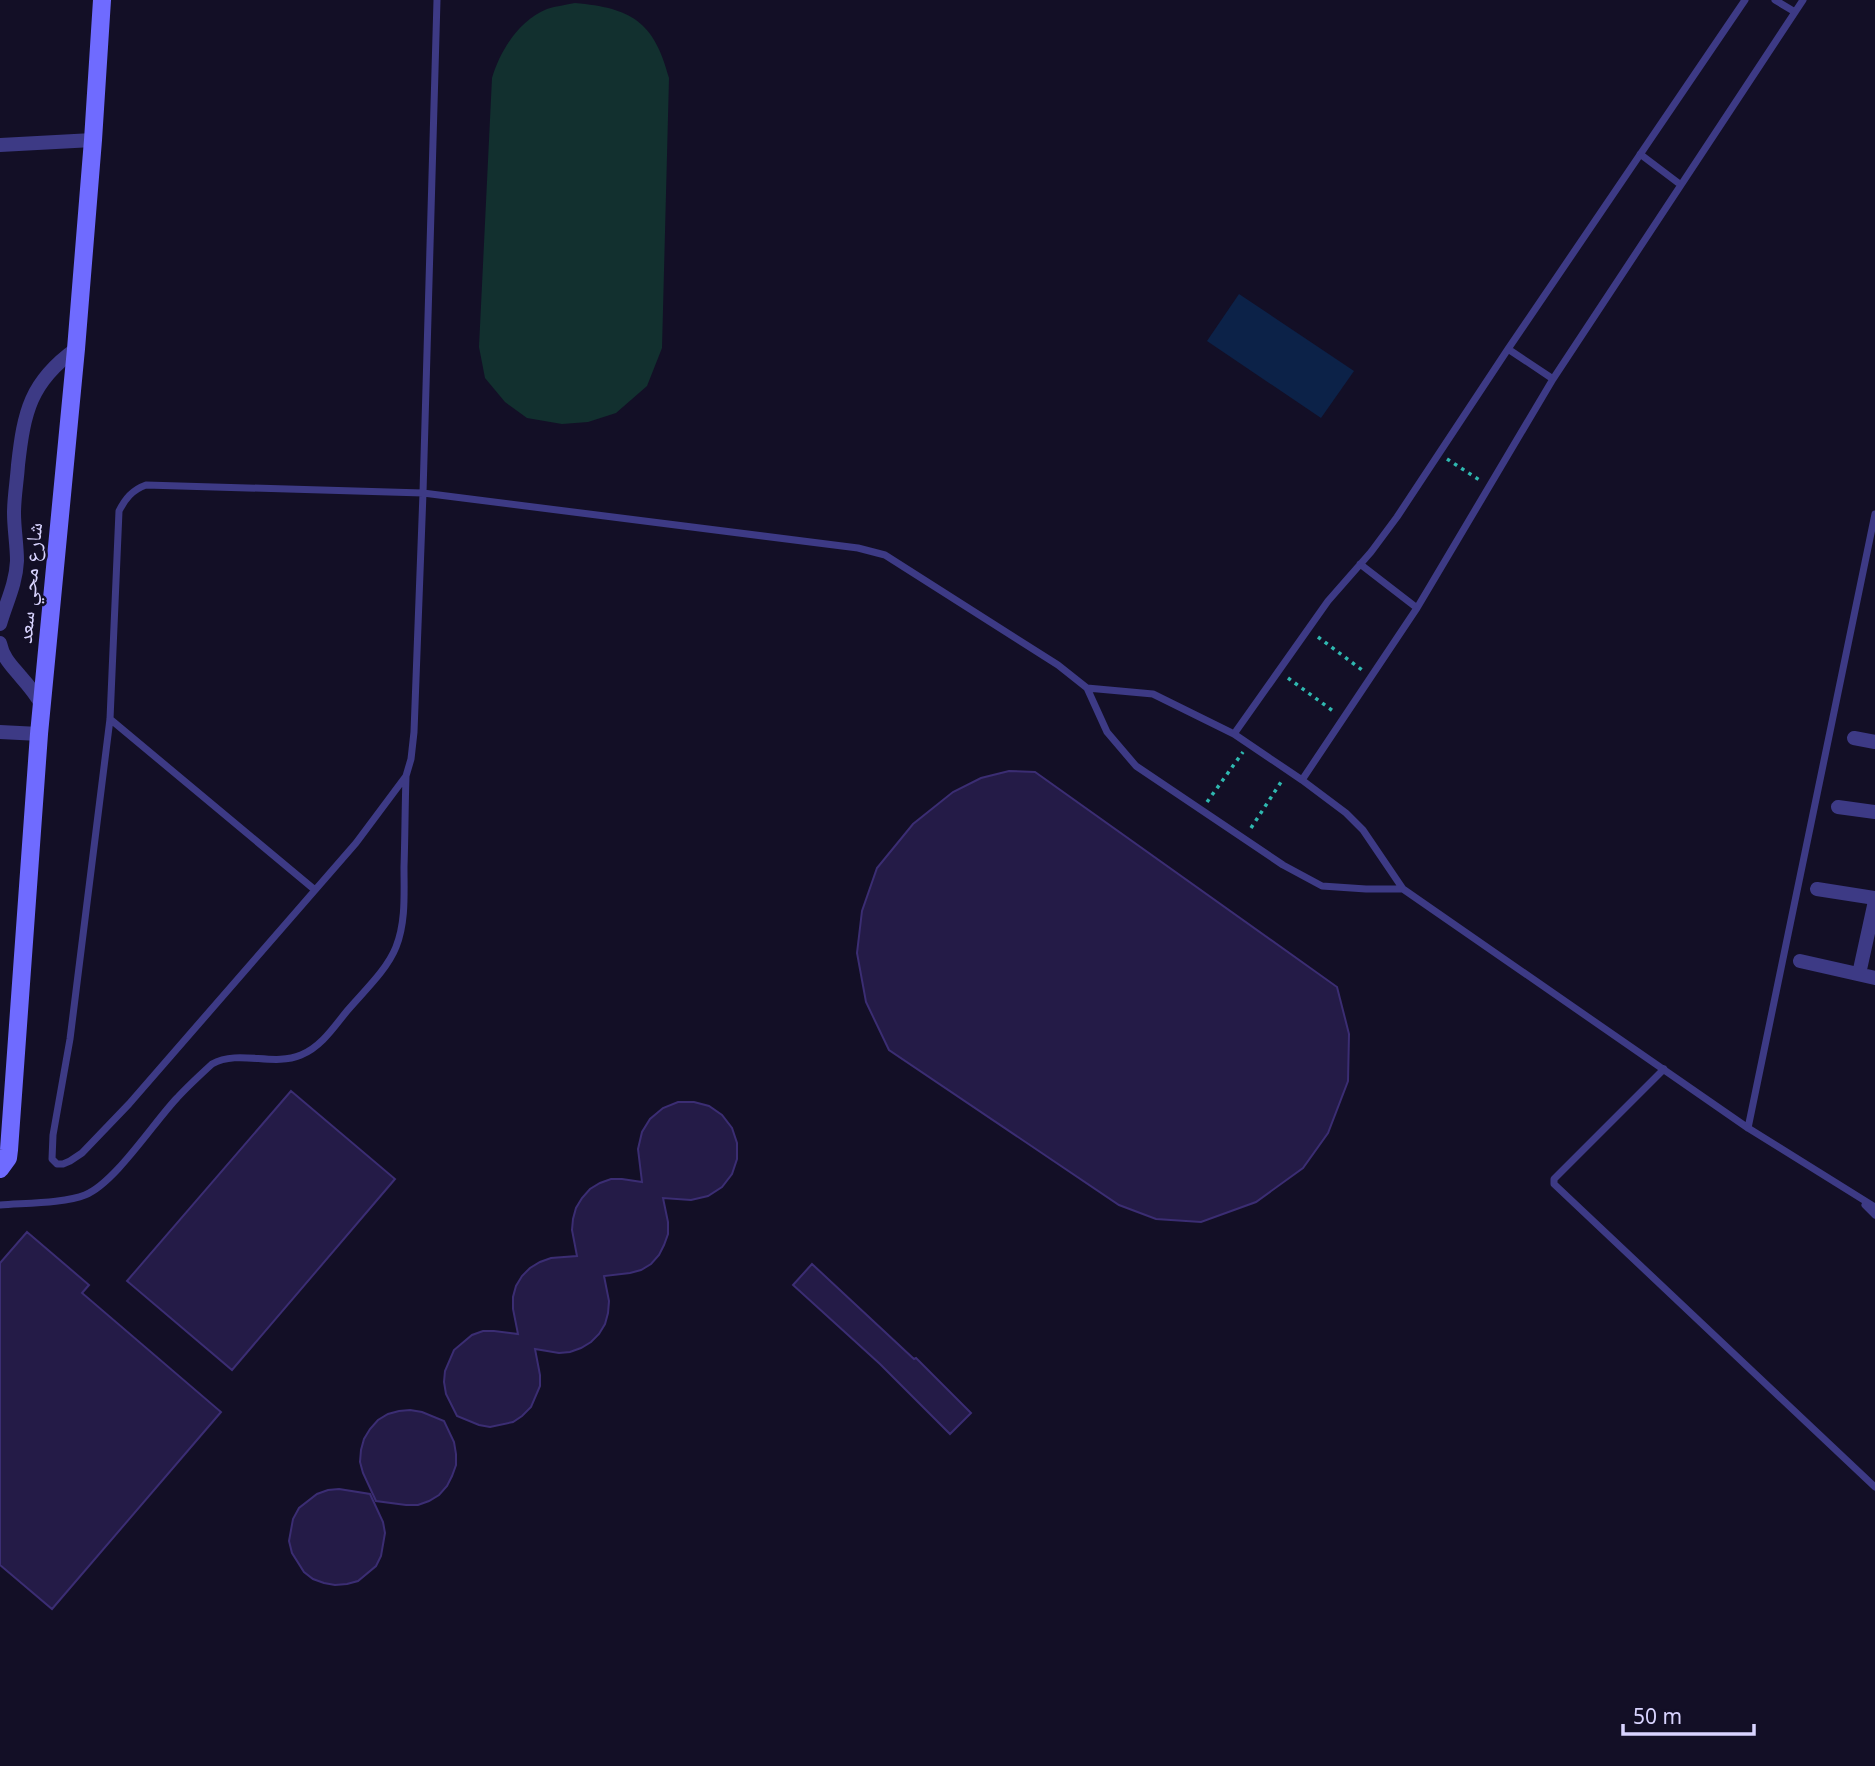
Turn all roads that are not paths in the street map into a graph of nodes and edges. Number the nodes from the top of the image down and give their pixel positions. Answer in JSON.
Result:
{"nodes":[{"id":1,"x":102,"y":0,"type":"edge"},
{"id":2,"x":437,"y":0,"type":"edge"},
{"id":3,"x":1745,"y":0,"type":"edge"},
{"id":4,"x":1775,"y":0,"type":"edge"},
{"id":5,"x":1803,"y":0,"type":"edge"},
{"id":6,"x":1794,"y":12,"type":"junction"},
{"id":7,"x":93,"y":140,"type":"junction"},
{"id":8,"x":0,"y":145,"type":"edge"},
{"id":9,"x":1640,"y":154,"type":"junction"},
{"id":10,"x":1681,"y":185,"type":"junction"},
{"id":11,"x":76,"y":349,"type":"junction"},
{"id":12,"x":1508,"y":349,"type":"junction"},
{"id":13,"x":1553,"y":379,"type":"junction"},
{"id":14,"x":423,"y":493,"type":"junction"},
{"id":15,"x":1875,"y":514,"type":"edge"},
{"id":16,"x":1360,"y":564,"type":"junction"},
{"id":17,"x":0,"y":570,"type":"edge"},
{"id":18,"x":15,"y":576,"type":"junction"},
{"id":19,"x":1417,"y":608,"type":"junction"},
{"id":20,"x":0,"y":624,"type":"edge"},
{"id":21,"x":0,"y":643,"type":"edge"},
{"id":22,"x":1087,"y":688,"type":"junction"},
{"id":23,"x":42,"y":705,"type":"junction"},
{"id":24,"x":110,"y":719,"type":"junction"},
{"id":25,"x":0,"y":732,"type":"edge"},
{"id":26,"x":39,"y":734,"type":"junction"},
{"id":27,"x":1234,"y":734,"type":"junction"},
{"id":28,"x":1854,"y":738,"type":"dead end"},
{"id":29,"x":1875,"y":741,"type":"edge"},
{"id":30,"x":406,"y":776,"type":"junction"},
{"id":31,"x":1302,"y":780,"type":"junction"},
{"id":32,"x":1838,"y":807,"type":"dead end"},
{"id":33,"x":1875,"y":813,"type":"edge"},
{"id":34,"x":1403,"y":889,"type":"junction"},
{"id":35,"x":1817,"y":889,"type":"dead end"},
{"id":36,"x":314,"y":890,"type":"junction"},
{"id":37,"x":1875,"y":900,"type":"edge"},
{"id":38,"x":1800,"y":961,"type":"dead end"},
{"id":39,"x":1859,"y":974,"type":"junction"},
{"id":40,"x":1875,"y":978,"type":"edge"},
{"id":41,"x":1664,"y":1069,"type":"junction"},
{"id":42,"x":1748,"y":1128,"type":"junction"},
{"id":43,"x":0,"y":1169,"type":"edge"},
{"id":44,"x":1860,"y":1199,"type":"junction"},
{"id":45,"x":0,"y":1205,"type":"edge"},
{"id":46,"x":1875,"y":1208,"type":"edge"},
{"id":47,"x":1875,"y":1215,"type":"edge"},
{"id":48,"x":1875,"y":1487,"type":"edge"}],
"edges":[{"from":1,"to":7,"type":"street","name":"شارع محي سعد"},
{"from":2,"to":14,"type":"lane"},
{"from":3,"to":9,"type":"lane"},
{"from":4,"to":6,"type":"lane"},
{"from":5,"to":6,"type":"lane"},
{"from":6,"to":10,"type":"lane"},
{"from":7,"to":8,"type":"street"},
{"from":7,"to":11,"type":"street","name":"شارع محي سعد"},
{"from":9,"to":10,"type":"lane"},
{"from":9,"to":12,"type":"lane"},
{"from":10,"to":13,"type":"lane"},
{"from":11,"to":18,"type":"street"},
{"from":11,"to":23,"type":"street","name":"شارع محي سعد"},
{"from":12,"to":13,"type":"lane"},
{"from":12,"to":16,"type":"lane"},
{"from":13,"to":19,"type":"lane"},
{"from":14,"to":22,"type":"lane"},
{"from":14,"to":24,"type":"lane"},
{"from":14,"to":30,"type":"lane"},
{"from":15,"to":42,"type":"lane"},
{"from":16,"to":19,"type":"lane"},
{"from":16,"to":27,"type":"lane"},
{"from":17,"to":18,"type":"street"},
{"from":18,"to":20,"type":"street"},
{"from":19,"to":31,"type":"lane"},
{"from":21,"to":23,"type":"street"},
{"from":22,"to":27,"type":"lane"},
{"from":22,"to":34,"type":"lane"},
{"from":23,"to":26,"type":"street","name":"شارع محي سعد"},
{"from":24,"to":36,"type":"lane"},
{"from":24,"to":36,"type":"lane"},
{"from":25,"to":26,"type":"street"},
{"from":26,"to":43,"type":"street","name":"شارع محي سعد"},
{"from":27,"to":31,"type":"lane"},
{"from":28,"to":29,"type":"street"},
{"from":30,"to":36,"type":"lane"},
{"from":30,"to":45,"type":"lane"},
{"from":31,"to":34,"type":"lane"},
{"from":32,"to":33,"type":"street"},
{"from":34,"to":41,"type":"lane"},
{"from":35,"to":37,"type":"street"},
{"from":37,"to":39,"type":"street"},
{"from":38,"to":39,"type":"street"},
{"from":39,"to":40,"type":"street"},
{"from":41,"to":42,"type":"lane"},
{"from":41,"to":48,"type":"lane"},
{"from":42,"to":44,"type":"lane"},
{"from":44,"to":46,"type":"lane"},
{"from":44,"to":47,"type":"lane"}]}
